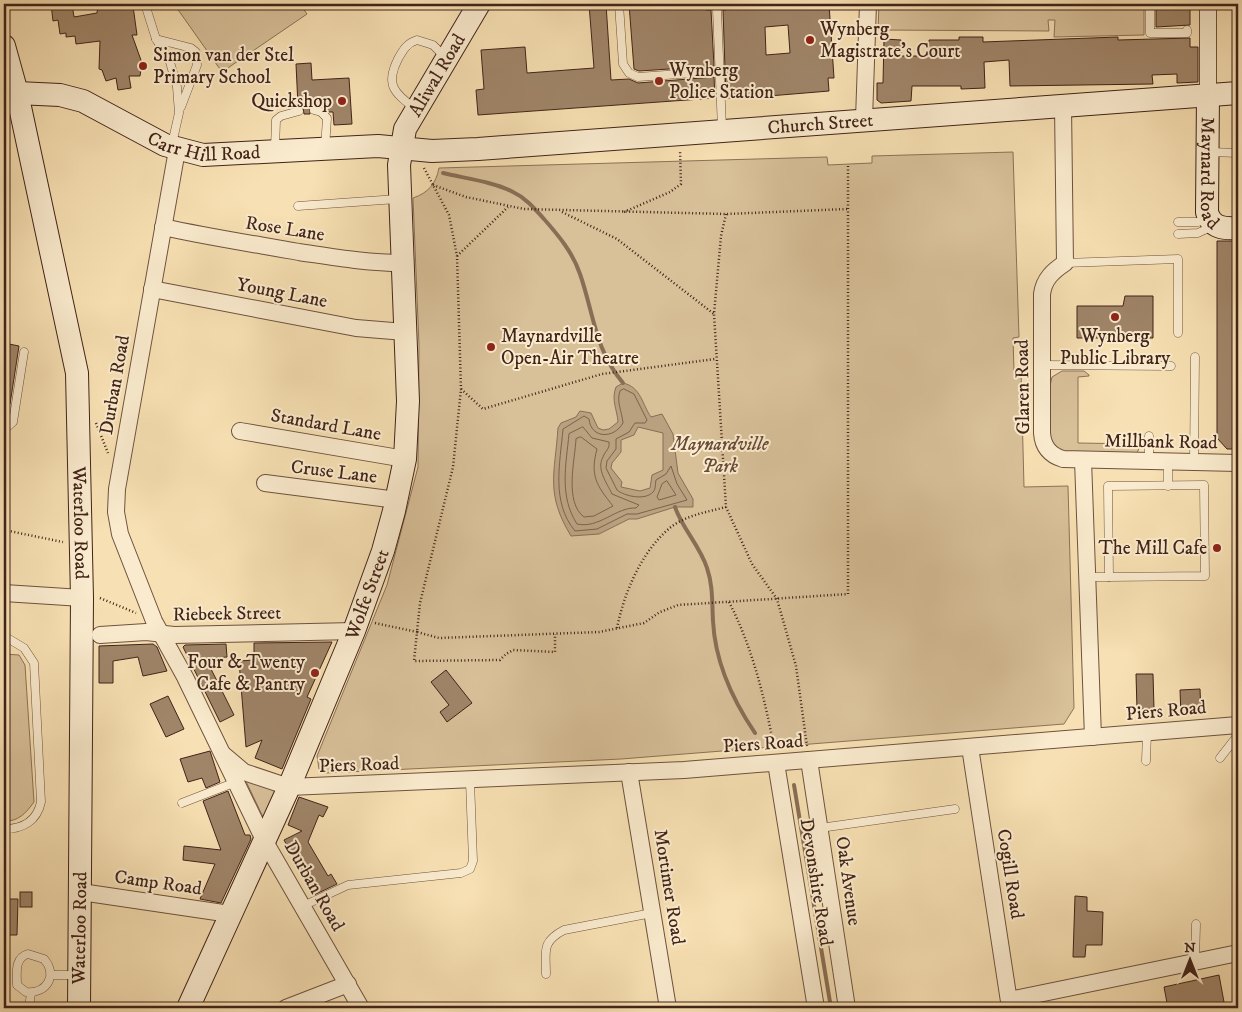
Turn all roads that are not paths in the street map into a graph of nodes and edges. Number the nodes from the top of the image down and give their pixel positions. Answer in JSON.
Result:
{"nodes":[{"id":1,"x":145,"y":4,"type":"edge"},
{"id":2,"x":479,"y":4,"type":"edge"},
{"id":3,"x":619,"y":4,"type":"edge"},
{"id":4,"x":868,"y":4,"type":"edge"},
{"id":5,"x":1150,"y":4,"type":"edge"},
{"id":6,"x":1208,"y":4,"type":"edge"},
{"id":7,"x":717,"y":10,"type":"dead end"},
{"id":8,"x":1187,"y":30,"type":"dead end"},
{"id":9,"x":156,"y":39,"type":"junction"},
{"id":10,"x":4,"y":46,"type":"edge"},
{"id":11,"x":446,"y":58,"type":"junction"},
{"id":12,"x":720,"y":71,"type":"junction"},
{"id":13,"x":1238,"y":92,"type":"edge"},
{"id":14,"x":10,"y":93,"type":"edge"},
{"id":15,"x":1208,"y":94,"type":"junction"},
{"id":16,"x":1063,"y":106,"type":"junction"},
{"id":17,"x":416,"y":109,"type":"junction"},
{"id":18,"x":299,"y":110,"type":"dead end"},
{"id":19,"x":314,"y":110,"type":"dead end"},
{"id":20,"x":179,"y":113,"type":"junction"},
{"id":21,"x":864,"y":119,"type":"junction"},
{"id":22,"x":722,"y":130,"type":"junction"},
{"id":23,"x":325,"y":148,"type":"junction"},
{"id":24,"x":402,"y":148,"type":"junction"},
{"id":25,"x":174,"y":149,"type":"junction"},
{"id":26,"x":274,"y":151,"type":"junction"},
{"id":27,"x":1207,"y":152,"type":"junction"},
{"id":28,"x":1238,"y":153,"type":"edge"},
{"id":29,"x":399,"y":199,"type":"junction"},
{"id":30,"x":298,"y":206,"type":"dead end"},
{"id":31,"x":1212,"y":221,"type":"junction"},
{"id":32,"x":1178,"y":222,"type":"dead end"},
{"id":33,"x":163,"y":227,"type":"junction"},
{"id":34,"x":1238,"y":228,"type":"edge"},
{"id":35,"x":1178,"y":234,"type":"dead end"},
{"id":36,"x":402,"y":263,"type":"junction"},
{"id":37,"x":1065,"y":263,"type":"junction"},
{"id":38,"x":152,"y":289,"type":"junction"},
{"id":39,"x":405,"y":332,"type":"junction"},
{"id":40,"x":1178,"y":333,"type":"dead end"},
{"id":41,"x":24,"y":352,"type":"dead end"},
{"id":42,"x":1195,"y":357,"type":"dead end"},
{"id":43,"x":1042,"y":365,"type":"junction"},
{"id":44,"x":1171,"y":366,"type":"dead end"},
{"id":45,"x":4,"y":430,"type":"edge"},
{"id":46,"x":240,"y":431,"type":"dead end"},
{"id":47,"x":1149,"y":436,"type":"dead end"},
{"id":48,"x":405,"y":459,"type":"junction"},
{"id":49,"x":1083,"y":460,"type":"junction"},
{"id":50,"x":1149,"y":461,"type":"junction"},
{"id":51,"x":1168,"y":462,"type":"junction"},
{"id":52,"x":1194,"y":462,"type":"junction"},
{"id":53,"x":1238,"y":463,"type":"edge"},
{"id":54,"x":265,"y":483,"type":"dead end"},
{"id":55,"x":1168,"y":486,"type":"junction"},
{"id":56,"x":397,"y":500,"type":"junction"},
{"id":57,"x":1088,"y":577,"type":"junction"},
{"id":58,"x":1109,"y":577,"type":"junction"},
{"id":59,"x":4,"y":593,"type":"edge"},
{"id":60,"x":88,"y":598,"type":"junction"},
{"id":61,"x":361,"y":626,"type":"junction"},
{"id":62,"x":162,"y":634,"type":"junction"},
{"id":63,"x":100,"y":635,"type":"dead end"},
{"id":64,"x":4,"y":636,"type":"edge"},
{"id":65,"x":1238,"y":725,"type":"edge"},
{"id":66,"x":1147,"y":733,"type":"junction"},
{"id":67,"x":1238,"y":735,"type":"edge"},
{"id":68,"x":1094,"y":737,"type":"junction"},
{"id":69,"x":970,"y":746,"type":"junction"},
{"id":70,"x":808,"y":755,"type":"junction"},
{"id":71,"x":776,"y":758,"type":"junction"},
{"id":72,"x":1220,"y":758,"type":"dead end"},
{"id":73,"x":1146,"y":761,"type":"dead end"},
{"id":74,"x":629,"y":772,"type":"junction"},
{"id":75,"x":240,"y":777,"type":"junction"},
{"id":76,"x":470,"y":780,"type":"junction"},
{"id":77,"x":289,"y":787,"type":"junction"},
{"id":78,"x":182,"y":804,"type":"dead end"},
{"id":79,"x":955,"y":809,"type":"dead end"},
{"id":80,"x":820,"y":828,"type":"junction"},
{"id":81,"x":4,"y":829,"type":"edge"},
{"id":82,"x":264,"y":840,"type":"junction"},
{"id":83,"x":81,"y":892,"type":"junction"},
{"id":84,"x":303,"y":906,"type":"junction"},
{"id":85,"x":653,"y":913,"type":"junction"},
{"id":86,"x":230,"y":914,"type":"junction"},
{"id":87,"x":1196,"y":924,"type":"dead end"},
{"id":88,"x":1238,"y":953,"type":"edge"},
{"id":89,"x":1195,"y":962,"type":"junction"},
{"id":90,"x":546,"y":974,"type":"dead end"},
{"id":91,"x":51,"y":975,"type":"junction"},
{"id":92,"x":79,"y":975,"type":"junction"},
{"id":93,"x":348,"y":984,"type":"junction"},
{"id":94,"x":31,"y":992,"type":"junction"},
{"id":95,"x":1010,"y":1004,"type":"edge"},
{"id":96,"x":29,"y":1008,"type":"edge"},
{"id":97,"x":79,"y":1008,"type":"edge"},
{"id":98,"x":188,"y":1008,"type":"edge"},
{"id":99,"x":286,"y":1008,"type":"edge"},
{"id":100,"x":361,"y":1008,"type":"edge"},
{"id":101,"x":668,"y":1008,"type":"edge"},
{"id":102,"x":816,"y":1008,"type":"edge"},
{"id":103,"x":847,"y":1008,"type":"edge"}],
"edges":[{"from":1,"to":9,"type":"lane"},
{"from":2,"to":11,"type":"street","name":"Aliwal Road"},
{"from":3,"to":12,"type":"lane"},
{"from":4,"to":21,"type":"street"},
{"from":5,"to":8,"type":"lane"},
{"from":6,"to":15,"type":"street"},
{"from":7,"to":12,"type":"lane"},
{"from":9,"to":20,"type":"lane"},
{"from":9,"to":20,"type":"lane"},
{"from":10,"to":14,"type":"street","name":"Waterloo Road"},
{"from":11,"to":17,"type":"street","name":"Aliwal Road"},
{"from":11,"to":17,"type":"lane"},
{"from":12,"to":22,"type":"lane"},
{"from":13,"to":15,"type":"street","name":"Church Street"},
{"from":14,"to":25,"type":"street","name":"Carr Hill Road"},
{"from":14,"to":60,"type":"street","name":"Waterloo Road"},
{"from":15,"to":16,"type":"street","name":"Church Street"},
{"from":15,"to":27,"type":"street","name":"Maynard Road"},
{"from":16,"to":21,"type":"street","name":"Church Street"},
{"from":16,"to":37,"type":"street"},
{"from":17,"to":24,"type":"street","name":"Aliwal Road"},
{"from":18,"to":26,"type":"lane"},
{"from":19,"to":23,"type":"lane"},
{"from":20,"to":25,"type":"lane"},
{"from":21,"to":22,"type":"street","name":"Church Street"},
{"from":22,"to":24,"type":"street","name":"Church Street"},
{"from":23,"to":24,"type":"street","name":"Carr Hill Road"},
{"from":23,"to":26,"type":"street","name":"Carr Hill Road"},
{"from":24,"to":29,"type":"street","name":"Wolfe Street"},
{"from":25,"to":26,"type":"street","name":"Carr Hill Road"},
{"from":25,"to":33,"type":"street","name":"Durban Road"},
{"from":27,"to":28,"type":"lane"},
{"from":27,"to":31,"type":"street","name":"Maynard Road"},
{"from":29,"to":30,"type":"lane"},
{"from":29,"to":36,"type":"street","name":"Wolfe Street"},
{"from":31,"to":32,"type":"lane"},
{"from":31,"to":34,"type":"street","name":"Maynard Road"},
{"from":31,"to":35,"type":"lane"},
{"from":33,"to":36,"type":"street","name":"Rose Lane"},
{"from":33,"to":38,"type":"street","name":"Durban Road"},
{"from":36,"to":39,"type":"street","name":"Wolfe Street"},
{"from":37,"to":40,"type":"lane"},
{"from":37,"to":43,"type":"street","name":"Glaren Road"},
{"from":38,"to":39,"type":"street","name":"Young Lane"},
{"from":38,"to":62,"type":"street","name":"Durban Road"},
{"from":39,"to":48,"type":"street","name":"Wolfe Street"},
{"from":41,"to":45,"type":"lane"},
{"from":42,"to":52,"type":"lane"},
{"from":43,"to":44,"type":"lane"},
{"from":43,"to":49,"type":"street","name":"Glaren Road"},
{"from":46,"to":48,"type":"street","name":"Standard Lane"},
{"from":47,"to":50,"type":"lane"},
{"from":48,"to":56,"type":"street","name":"Wolfe Street"},
{"from":49,"to":50,"type":"street","name":"Millbank Road"},
{"from":49,"to":57,"type":"street"},
{"from":50,"to":51,"type":"street","name":"Millbank Road"},
{"from":51,"to":52,"type":"street","name":"Millbank Road"},
{"from":51,"to":55,"type":"lane"},
{"from":52,"to":53,"type":"street","name":"Millbank Road"},
{"from":54,"to":56,"type":"street","name":"Cruse Lane"},
{"from":55,"to":58,"type":"lane"},
{"from":55,"to":58,"type":"lane"},
{"from":56,"to":61,"type":"street","name":"Wolfe Street"},
{"from":57,"to":58,"type":"lane"},
{"from":57,"to":68,"type":"street"},
{"from":59,"to":60,"type":"street"},
{"from":60,"to":83,"type":"street","name":"Waterloo Road"},
{"from":61,"to":62,"type":"street","name":"Riebeek Street"},
{"from":61,"to":77,"type":"street","name":"Wolfe Street"},
{"from":62,"to":63,"type":"street","name":"Riebeek Street"},
{"from":62,"to":75,"type":"street","name":"Durban Road"},
{"from":64,"to":81,"type":"lane"},
{"from":65,"to":66,"type":"street","name":"Piers Road"},
{"from":66,"to":68,"type":"street","name":"Piers Road"},
{"from":66,"to":73,"type":"lane"},
{"from":67,"to":72,"type":"lane"},
{"from":68,"to":69,"type":"street","name":"Piers Road"},
{"from":69,"to":70,"type":"street","name":"Piers Road"},
{"from":69,"to":95,"type":"street","name":"Cogill Road"},
{"from":70,"to":71,"type":"street","name":"Piers Road"},
{"from":70,"to":80,"type":"street","name":"Oak Avenue"},
{"from":71,"to":74,"type":"street","name":"Piers Road"},
{"from":71,"to":102,"type":"street","name":"Devonshire Road"},
{"from":74,"to":76,"type":"street","name":"Piers Road"},
{"from":74,"to":85,"type":"street","name":"Mortimer Road"},
{"from":75,"to":77,"type":"street","name":"Durban Road"},
{"from":75,"to":78,"type":"lane"},
{"from":75,"to":82,"type":"street","name":"Durban Road"},
{"from":76,"to":77,"type":"street","name":"Piers Road"},
{"from":76,"to":84,"type":"lane"},
{"from":77,"to":82,"type":"street","name":"Wolfe Street"},
{"from":79,"to":80,"type":"lane"},
{"from":80,"to":103,"type":"street","name":"Oak Avenue"},
{"from":82,"to":84,"type":"street","name":"Durban Road"},
{"from":82,"to":86,"type":"street","name":"Wolfe Street"},
{"from":83,"to":86,"type":"street","name":"Camp Road"},
{"from":83,"to":92,"type":"street","name":"Waterloo Road"},
{"from":84,"to":93,"type":"street","name":"Durban Road"},
{"from":85,"to":90,"type":"lane"},
{"from":85,"to":101,"type":"street","name":"Mortimer Road"},
{"from":86,"to":98,"type":"street","name":"Wolfe Street"},
{"from":87,"to":89,"type":"lane"},
{"from":88,"to":89,"type":"street"},
{"from":89,"to":95,"type":"street"},
{"from":91,"to":92,"type":"lane"},
{"from":91,"to":94,"type":"lane"},
{"from":91,"to":94,"type":"lane"},
{"from":92,"to":97,"type":"street","name":"Waterloo Road"},
{"from":93,"to":99,"type":"street"},
{"from":93,"to":100,"type":"street","name":"Durban Road"},
{"from":94,"to":96,"type":"lane"}]}
